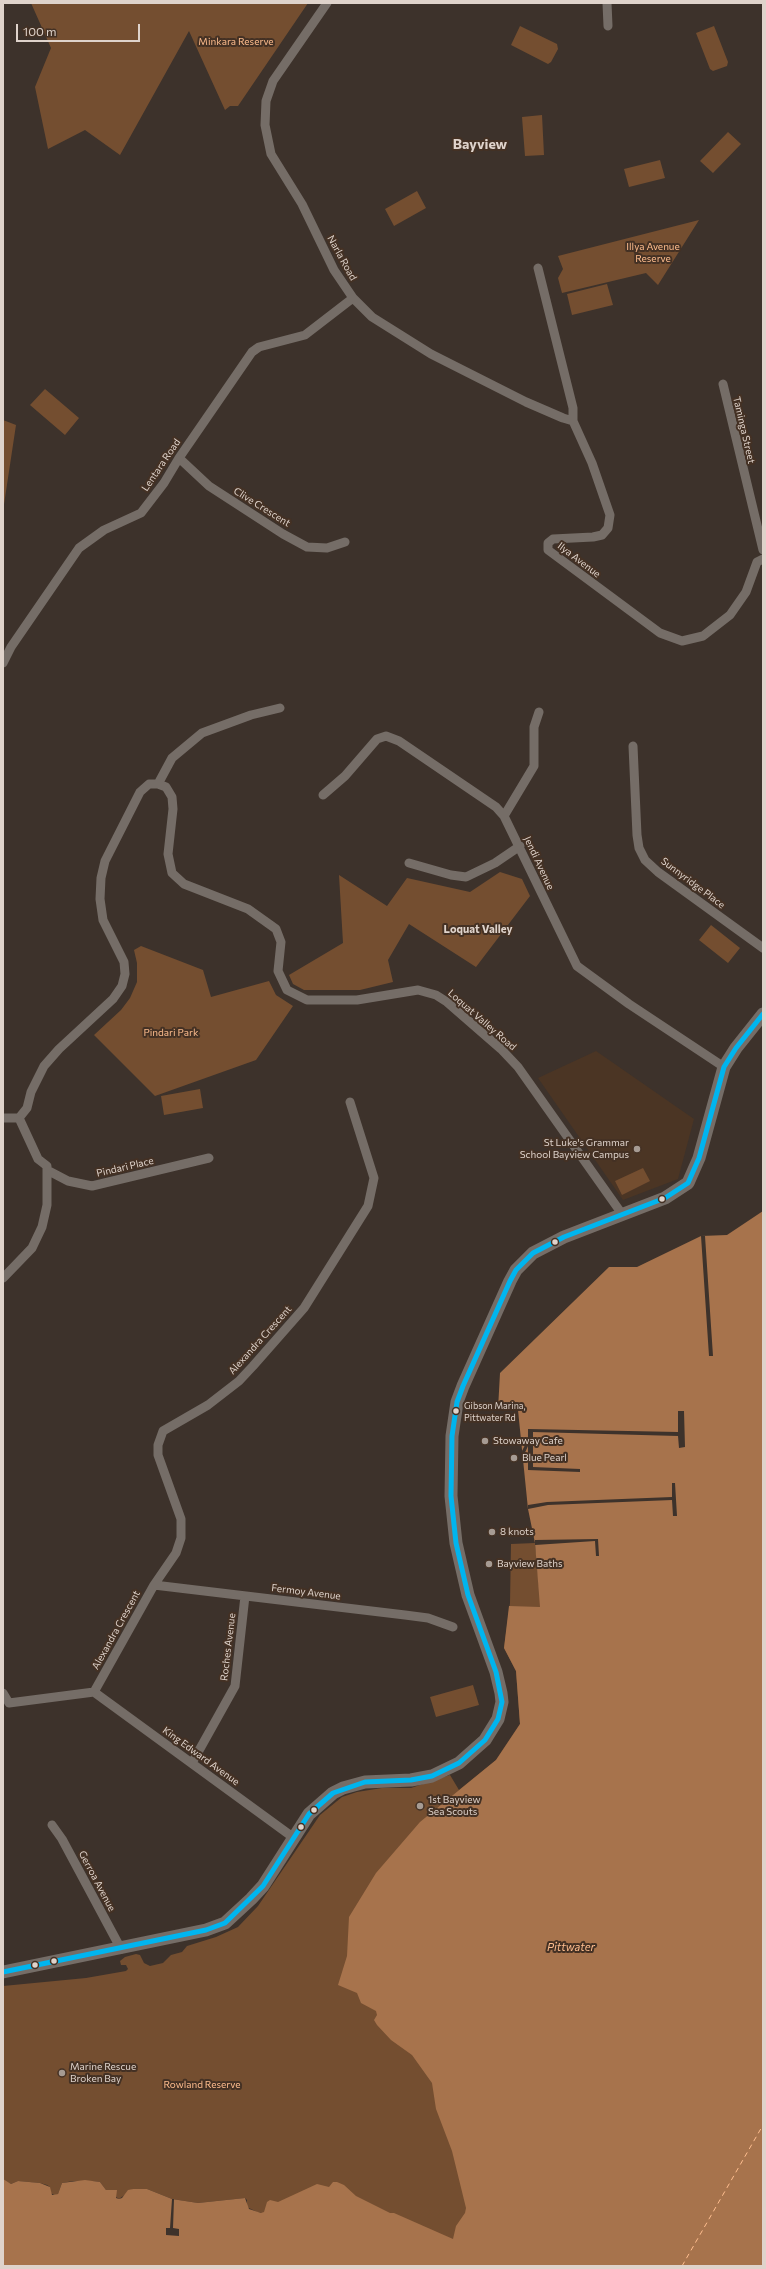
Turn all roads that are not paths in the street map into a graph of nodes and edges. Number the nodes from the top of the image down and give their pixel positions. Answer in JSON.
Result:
{"nodes":[{"id":1,"x":327,"y":3,"type":"edge"},
{"id":2,"x":607,"y":3,"type":"edge"},
{"id":3,"x":608,"y":26,"type":"dead end"},
{"id":4,"x":538,"y":268,"type":"dead end"},
{"id":5,"x":353,"y":298,"type":"junction"},
{"id":6,"x":723,"y":384,"type":"dead end"},
{"id":7,"x":573,"y":421,"type":"junction"},
{"id":8,"x":179,"y":458,"type":"junction"},
{"id":9,"x":345,"y":542,"type":"dead end"},
{"id":10,"x":763,"y":550,"type":"edge"},
{"id":11,"x":763,"y":558,"type":"edge"},
{"id":12,"x":3,"y":663,"type":"edge"},
{"id":13,"x":280,"y":708,"type":"dead end"},
{"id":14,"x":539,"y":712,"type":"dead end"},
{"id":15,"x":633,"y":746,"type":"dead end"},
{"id":16,"x":158,"y":784,"type":"junction"},
{"id":17,"x":323,"y":795,"type":"dead end"},
{"id":18,"x":504,"y":816,"type":"junction"},
{"id":19,"x":520,"y":846,"type":"junction"},
{"id":20,"x":409,"y":863,"type":"dead end"},
{"id":21,"x":763,"y":948,"type":"edge"},
{"id":22,"x":763,"y":1014,"type":"edge"},
{"id":23,"x":724,"y":1067,"type":"junction"},
{"id":24,"x":350,"y":1102,"type":"dead end"},
{"id":25,"x":3,"y":1118,"type":"edge"},
{"id":26,"x":19,"y":1118,"type":"junction"},
{"id":27,"x":210,"y":1158,"type":"dead end"},
{"id":28,"x":48,"y":1170,"type":"junction"},
{"id":29,"x":622,"y":1214,"type":"junction"},
{"id":30,"x":3,"y":1278,"type":"edge"},
{"id":31,"x":154,"y":1585,"type":"junction"},
{"id":32,"x":245,"y":1596,"type":"junction"},
{"id":33,"x":453,"y":1627,"type":"dead end"},
{"id":34,"x":94,"y":1692,"type":"junction"},
{"id":35,"x":3,"y":1693,"type":"edge"},
{"id":36,"x":192,"y":1763,"type":"junction"},
{"id":37,"x":52,"y":1824,"type":"dead end"},
{"id":38,"x":294,"y":1838,"type":"junction"},
{"id":39,"x":121,"y":1948,"type":"junction"},
{"id":40,"x":3,"y":1972,"type":"edge"}],
"edges":[{"from":1,"to":5,"type":"street","name":"Narla Road"},
{"from":2,"to":3,"type":"street"},
{"from":4,"to":7,"type":"street","name":"Ilya Avenue"},
{"from":5,"to":7,"type":"street","name":"Narla Road"},
{"from":5,"to":8,"type":"street","name":"Lentara Road"},
{"from":6,"to":10,"type":"street","name":"Taminga Street"},
{"from":7,"to":11,"type":"street","name":"Ilya Avenue"},
{"from":8,"to":9,"type":"street","name":"Clive Crescent"},
{"from":8,"to":12,"type":"street","name":"Lentara Road"},
{"from":13,"to":16,"type":"street"},
{"from":14,"to":18,"type":"street"},
{"from":15,"to":21,"type":"street","name":"Sunnyridge Place"},
{"from":16,"to":26,"type":"street"},
{"from":16,"to":29,"type":"street","name":"Loquat Valley Road"},
{"from":17,"to":18,"type":"street","name":"Jendi Avenue"},
{"from":18,"to":19,"type":"street","name":"Jendi Avenue"},
{"from":19,"to":20,"type":"street"},
{"from":19,"to":23,"type":"street","name":"Jendi Avenue"},
{"from":22,"to":23,"type":"main road"},
{"from":23,"to":29,"type":"main road"},
{"from":24,"to":31,"type":"street","name":"Alexandra Crescent"},
{"from":25,"to":26,"type":"street"},
{"from":26,"to":28,"type":"street"},
{"from":27,"to":28,"type":"street","name":"Pindari Place"},
{"from":28,"to":30,"type":"street"},
{"from":29,"to":38,"type":"main road"},
{"from":31,"to":32,"type":"street","name":"Fermoy Avenue"},
{"from":31,"to":34,"type":"street","name":"Alexandra Crescent"},
{"from":32,"to":33,"type":"street","name":"Fermoy Avenue"},
{"from":32,"to":36,"type":"street","name":"Roches Avenue"},
{"from":34,"to":35,"type":"street"},
{"from":34,"to":36,"type":"street","name":"King Edward Avenue"},
{"from":36,"to":38,"type":"street","name":"King Edward Avenue"},
{"from":37,"to":39,"type":"street","name":"Gerroa Avenue"},
{"from":38,"to":39,"type":"main road"},
{"from":39,"to":40,"type":"main road"}]}
